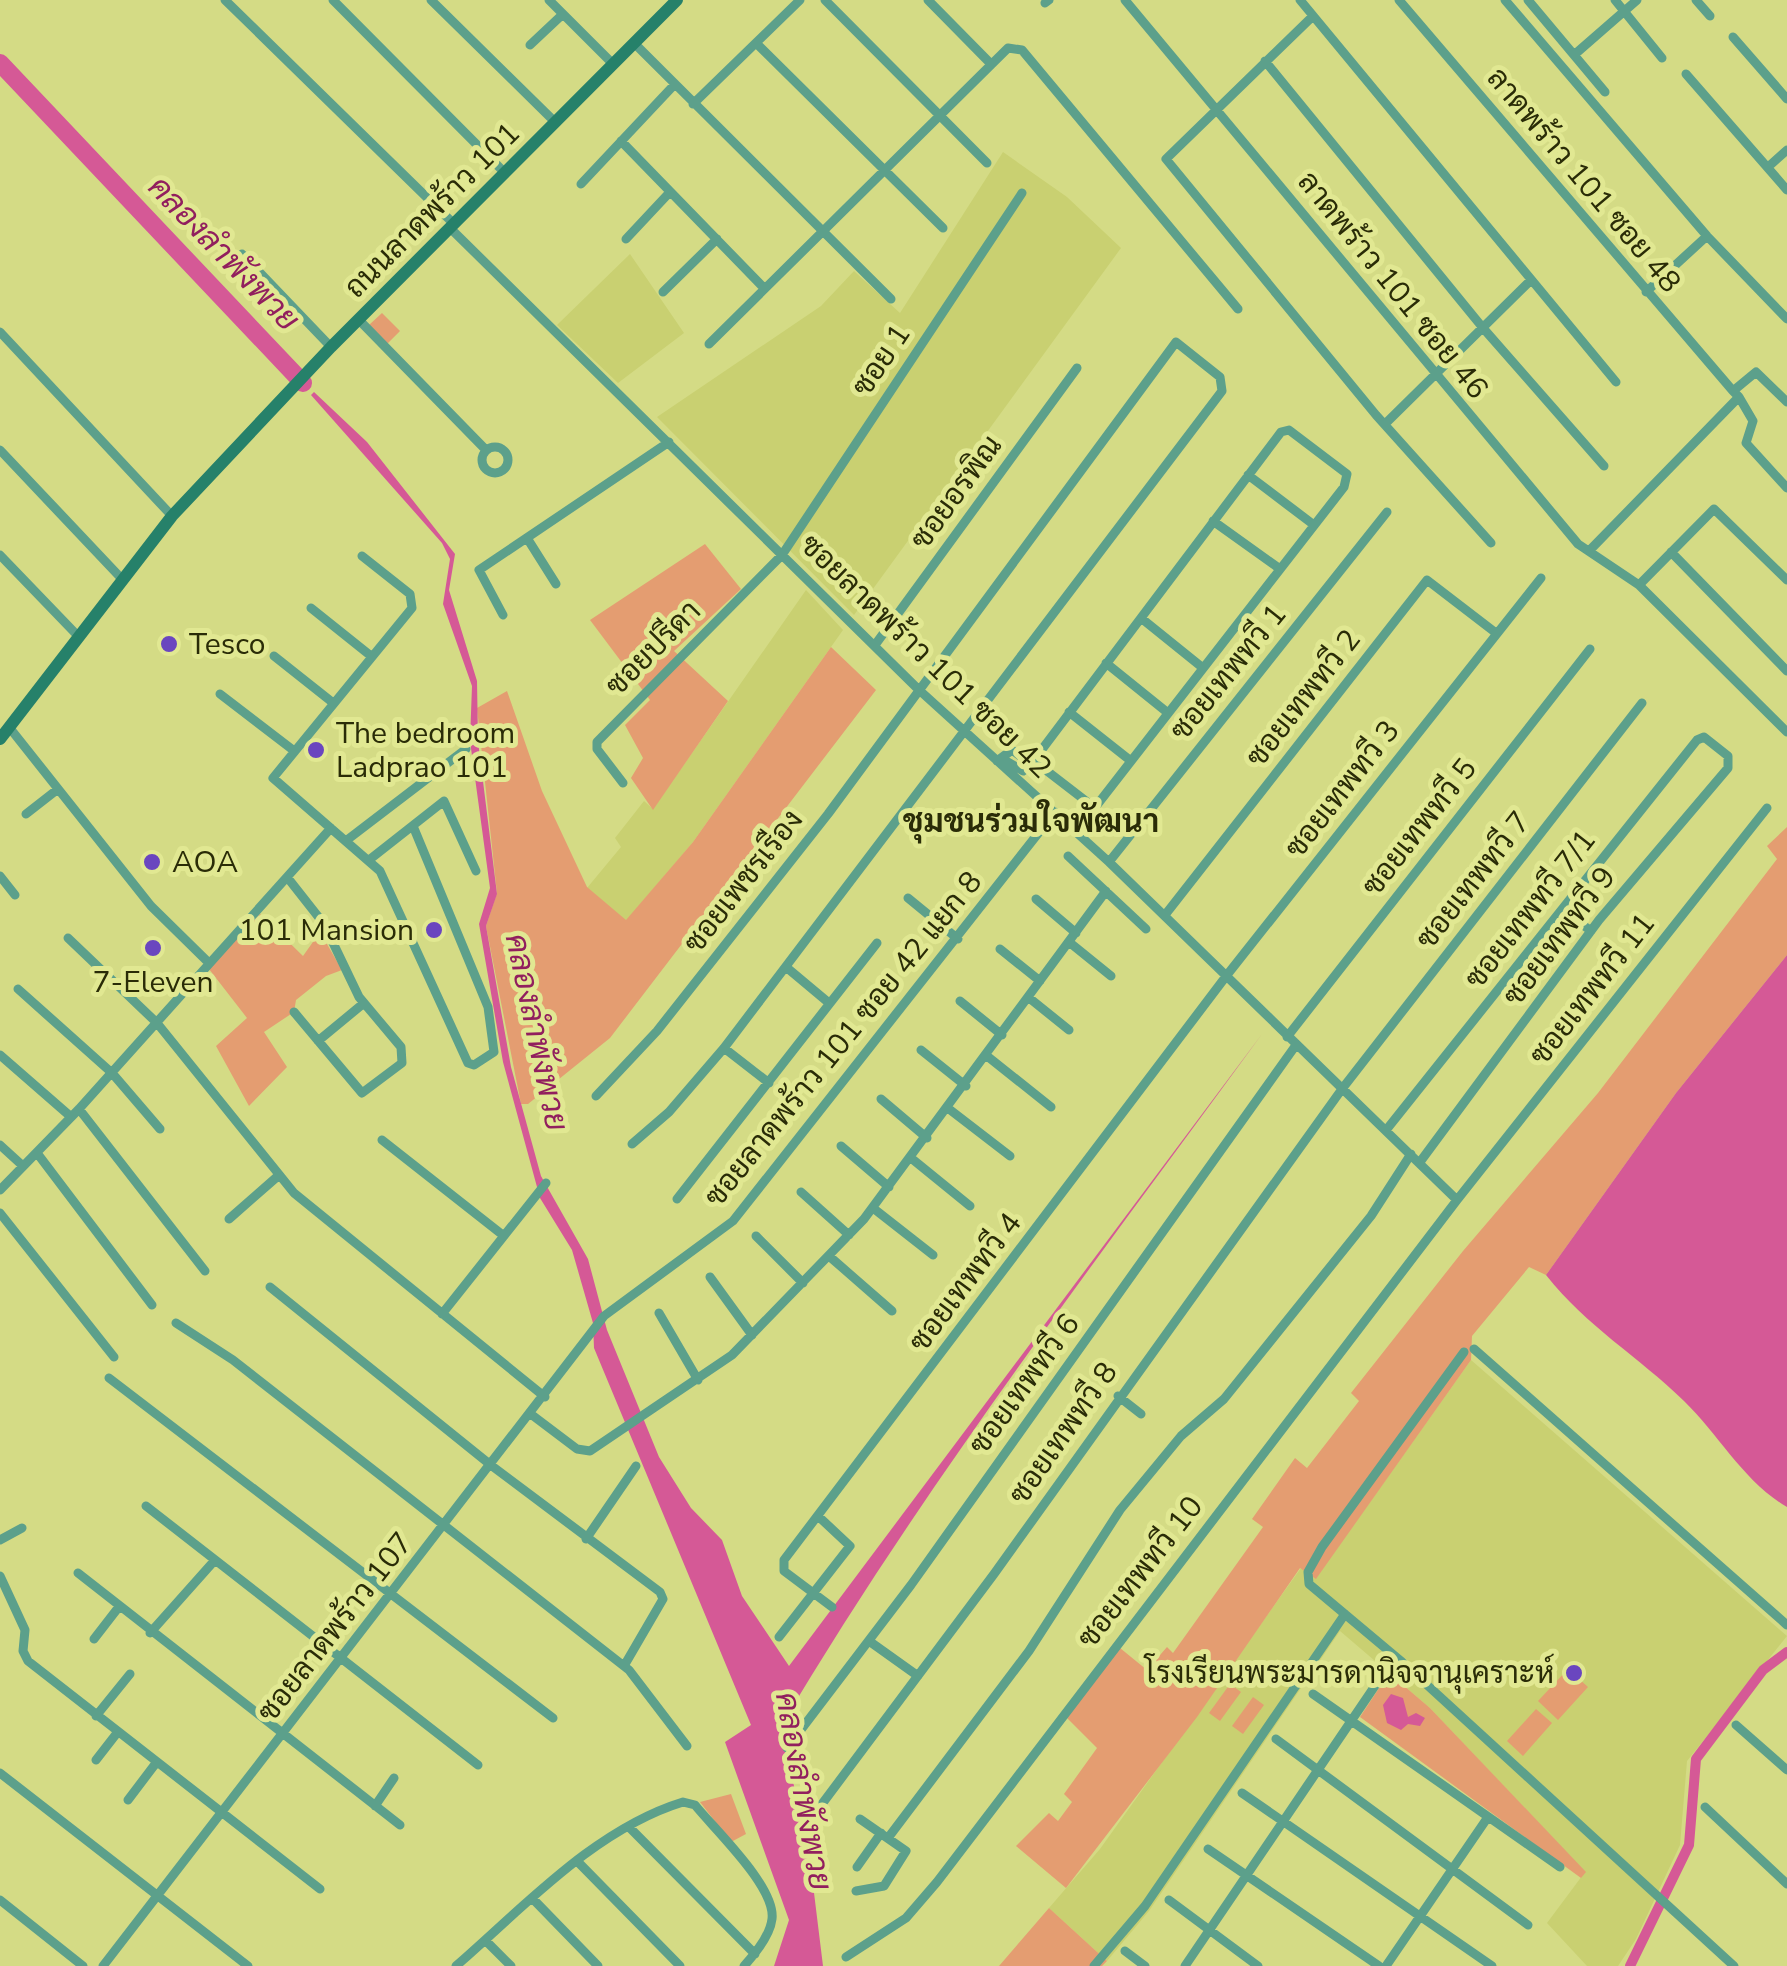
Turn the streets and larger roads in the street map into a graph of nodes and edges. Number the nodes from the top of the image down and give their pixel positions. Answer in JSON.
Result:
{"nodes":[{"id":1,"x":225,"y":0,"type":"edge"},
{"id":2,"x":333,"y":0,"type":"edge"},
{"id":3,"x":431,"y":0,"type":"edge"},
{"id":4,"x":550,"y":0,"type":"edge"},
{"id":5,"x":678,"y":0,"type":"edge"},
{"id":6,"x":800,"y":0,"type":"edge"},
{"id":7,"x":825,"y":0,"type":"edge"},
{"id":8,"x":928,"y":0,"type":"edge"},
{"id":9,"x":1125,"y":0,"type":"edge"},
{"id":10,"x":1300,"y":0,"type":"edge"},
{"id":11,"x":1399,"y":0,"type":"edge"},
{"id":12,"x":1505,"y":0,"type":"edge"},
{"id":13,"x":1528,"y":0,"type":"edge"},
{"id":14,"x":1615,"y":0,"type":"edge"},
{"id":15,"x":1637,"y":0,"type":"edge"},
{"id":16,"x":1696,"y":0,"type":"edge"},
{"id":17,"x":1624,"y":11,"type":"junction"},
{"id":18,"x":563,"y":14,"type":"junction"},
{"id":19,"x":1314,"y":16,"type":"junction"},
{"id":20,"x":1710,"y":16,"type":"dead end"},
{"id":21,"x":1733,"y":37,"type":"dead end"},
{"id":22,"x":634,"y":43,"type":"junction"},
{"id":23,"x":756,"y":44,"type":"junction"},
{"id":24,"x":530,"y":45,"type":"dead end"},
{"id":25,"x":1574,"y":55,"type":"junction"},
{"id":26,"x":1662,"y":58,"type":"dead end"},
{"id":27,"x":1265,"y":61,"type":"junction"},
{"id":28,"x":613,"y":64,"type":"junction"},
{"id":29,"x":990,"y":64,"type":"junction"},
{"id":30,"x":1686,"y":74,"type":"dead end"},
{"id":31,"x":675,"y":84,"type":"junction"},
{"id":32,"x":1605,"y":92,"type":"dead end"},
{"id":33,"x":1787,"y":99,"type":"edge"},
{"id":34,"x":693,"y":104,"type":"junction"},
{"id":35,"x":1216,"y":109,"type":"junction"},
{"id":36,"x":941,"y":115,"type":"junction"},
{"id":37,"x":555,"y":122,"type":"junction"},
{"id":38,"x":621,"y":141,"type":"junction"},
{"id":39,"x":1787,"y":150,"type":"edge"},
{"id":40,"x":987,"y":163,"type":"dead end"},
{"id":41,"x":1768,"y":167,"type":"junction"},
{"id":42,"x":884,"y":171,"type":"junction"},
{"id":43,"x":505,"y":172,"type":"junction"},
{"id":44,"x":580,"y":184,"type":"dead end"},
{"id":45,"x":1787,"y":190,"type":"edge"},
{"id":46,"x":670,"y":192,"type":"junction"},
{"id":47,"x":1022,"y":193,"type":"dead end"},
{"id":48,"x":452,"y":226,"type":"junction"},
{"id":49,"x":943,"y":228,"type":"dead end"},
{"id":50,"x":820,"y":231,"type":"junction"},
{"id":51,"x":1707,"y":236,"type":"junction"},
{"id":52,"x":626,"y":238,"type":"dead end"},
{"id":53,"x":717,"y":239,"type":"junction"},
{"id":54,"x":242,"y":254,"type":"dead end"},
{"id":55,"x":1529,"y":282,"type":"junction"},
{"id":56,"x":764,"y":288,"type":"junction"},
{"id":57,"x":663,"y":292,"type":"dead end"},
{"id":58,"x":1646,"y":292,"type":"junction"},
{"id":59,"x":891,"y":299,"type":"dead end"},
{"id":60,"x":1238,"y":309,"type":"dead end"},
{"id":61,"x":1787,"y":318,"type":"edge"},
{"id":62,"x":358,"y":320,"type":"junction"},
{"id":63,"x":1483,"y":328,"type":"junction"},
{"id":64,"x":0,"y":332,"type":"edge"},
{"id":65,"x":710,"y":344,"type":"dead end"},
{"id":66,"x":330,"y":347,"type":"junction"},
{"id":67,"x":1077,"y":368,"type":"dead end"},
{"id":68,"x":1434,"y":374,"type":"junction"},
{"id":69,"x":1616,"y":382,"type":"dead end"},
{"id":70,"x":1736,"y":394,"type":"junction"},
{"id":71,"x":1787,"y":402,"type":"edge"},
{"id":72,"x":1385,"y":424,"type":"junction"},
{"id":73,"x":669,"y":442,"type":"junction"},
{"id":74,"x":0,"y":450,"type":"edge"},
{"id":75,"x":486,"y":450,"type":"dead end"},
{"id":76,"x":1604,"y":466,"type":"dead end"},
{"id":77,"x":1248,"y":475,"type":"junction"},
{"id":78,"x":1787,"y":488,"type":"edge"},
{"id":79,"x":1387,"y":512,"type":"dead end"},
{"id":80,"x":172,"y":516,"type":"junction"},
{"id":81,"x":1214,"y":521,"type":"junction"},
{"id":82,"x":1314,"y":525,"type":"junction"},
{"id":83,"x":527,"y":538,"type":"junction"},
{"id":84,"x":1492,"y":543,"type":"dead end"},
{"id":85,"x":1589,"y":551,"type":"junction"},
{"id":86,"x":1671,"y":552,"type":"junction"},
{"id":87,"x":0,"y":555,"type":"edge"},
{"id":88,"x":782,"y":555,"type":"junction"},
{"id":89,"x":362,"y":556,"type":"dead end"},
{"id":90,"x":1280,"y":569,"type":"junction"},
{"id":91,"x":121,"y":578,"type":"junction"},
{"id":92,"x":1541,"y":578,"type":"dead end"},
{"id":93,"x":1787,"y":580,"type":"edge"},
{"id":94,"x":556,"y":584,"type":"dead end"},
{"id":95,"x":1639,"y":585,"type":"junction"},
{"id":96,"x":311,"y":608,"type":"dead end"},
{"id":97,"x":503,"y":615,"type":"dead end"},
{"id":98,"x":1140,"y":618,"type":"junction"},
{"id":99,"x":1496,"y":633,"type":"junction"},
{"id":100,"x":77,"y":635,"type":"junction"},
{"id":101,"x":875,"y":645,"type":"junction"},
{"id":102,"x":1590,"y":649,"type":"dead end"},
{"id":103,"x":274,"y":656,"type":"dead end"},
{"id":104,"x":371,"y":656,"type":"junction"},
{"id":105,"x":1106,"y":664,"type":"junction"},
{"id":106,"x":1204,"y":668,"type":"junction"},
{"id":107,"x":1787,"y":671,"type":"edge"},
{"id":108,"x":918,"y":688,"type":"junction"},
{"id":109,"x":220,"y":694,"type":"dead end"},
{"id":110,"x":332,"y":702,"type":"junction"},
{"id":111,"x":1642,"y":703,"type":"dead end"},
{"id":112,"x":1069,"y":712,"type":"junction"},
{"id":113,"x":1168,"y":713,"type":"junction"},
{"id":114,"x":9,"y":727,"type":"junction"},
{"id":115,"x":1787,"y":732,"type":"edge"},
{"id":116,"x":965,"y":733,"type":"junction"},
{"id":117,"x":0,"y":739,"type":"edge"},
{"id":118,"x":1718,"y":746,"type":"joint"},
{"id":119,"x":466,"y":749,"type":"dead end"},
{"id":120,"x":293,"y":750,"type":"junction"},
{"id":121,"x":1132,"y":761,"type":"junction"},
{"id":122,"x":1032,"y":762,"type":"junction"},
{"id":123,"x":1000,"y":764,"type":"junction"},
{"id":124,"x":623,"y":784,"type":"dead end"},
{"id":125,"x":58,"y":789,"type":"junction"},
{"id":126,"x":1095,"y":808,"type":"junction"},
{"id":127,"x":1767,"y":808,"type":"dead end"},
{"id":128,"x":1054,"y":812,"type":"junction"},
{"id":129,"x":26,"y":814,"type":"dead end"},
{"id":130,"x":412,"y":826,"type":"junction"},
{"id":131,"x":331,"y":828,"type":"junction"},
{"id":132,"x":1076,"y":832,"type":"junction"},
{"id":133,"x":347,"y":840,"type":"junction"},
{"id":134,"x":1068,"y":856,"type":"dead end"},
{"id":135,"x":370,"y":860,"type":"junction"},
{"id":136,"x":1109,"y":862,"type":"junction"},
{"id":137,"x":476,"y":870,"type":"dead end"},
{"id":138,"x":0,"y":876,"type":"edge"},
{"id":139,"x":288,"y":877,"type":"junction"},
{"id":140,"x":1106,"y":891,"type":"junction"},
{"id":141,"x":16,"y":895,"type":"dead end"},
{"id":142,"x":908,"y":898,"type":"dead end"},
{"id":143,"x":1036,"y":899,"type":"dead end"},
{"id":144,"x":1563,"y":910,"type":"junction"},
{"id":145,"x":1165,"y":916,"type":"junction"},
{"id":146,"x":1146,"y":928,"type":"dead end"},
{"id":147,"x":1591,"y":932,"type":"junction"},
{"id":148,"x":1072,"y":937,"type":"junction"},
{"id":149,"x":68,"y":938,"type":"dead end"},
{"id":150,"x":958,"y":939,"type":"junction"},
{"id":151,"x":876,"y":943,"type":"dead end"},
{"id":152,"x":1000,"y":949,"type":"dead end"},
{"id":153,"x":209,"y":963,"type":"junction"},
{"id":154,"x":786,"y":967,"type":"junction"},
{"id":155,"x":1110,"y":976,"type":"dead end"},
{"id":156,"x":1227,"y":976,"type":"junction"},
{"id":157,"x":1040,"y":981,"type":"junction"},
{"id":158,"x":18,"y":989,"type":"dead end"},
{"id":159,"x":1028,"y":997,"type":"junction"},
{"id":160,"x":960,"y":1001,"type":"dead end"},
{"id":161,"x":830,"y":1002,"type":"junction"},
{"id":162,"x":364,"y":1004,"type":"junction"},
{"id":163,"x":294,"y":1012,"type":"dead end"},
{"id":164,"x":157,"y":1023,"type":"junction"},
{"id":165,"x":1070,"y":1030,"type":"dead end"},
{"id":166,"x":1002,"y":1034,"type":"junction"},
{"id":167,"x":1287,"y":1037,"type":"junction"},
{"id":168,"x":318,"y":1042,"type":"junction"},
{"id":169,"x":1296,"y":1045,"type":"junction"},
{"id":170,"x":724,"y":1048,"type":"junction"},
{"id":171,"x":921,"y":1050,"type":"dead end"},
{"id":172,"x":0,"y":1055,"type":"edge"},
{"id":173,"x":986,"y":1056,"type":"junction"},
{"id":174,"x":112,"y":1073,"type":"junction"},
{"id":175,"x":769,"y":1084,"type":"junction"},
{"id":176,"x":966,"y":1086,"type":"junction"},
{"id":177,"x":1342,"y":1089,"type":"junction"},
{"id":178,"x":596,"y":1096,"type":"dead end"},
{"id":179,"x":880,"y":1099,"type":"dead end"},
{"id":180,"x":1051,"y":1107,"type":"dead end"},
{"id":181,"x":948,"y":1109,"type":"junction"},
{"id":182,"x":75,"y":1112,"type":"junction"},
{"id":183,"x":160,"y":1128,"type":"dead end"},
{"id":184,"x":1387,"y":1130,"type":"junction"},
{"id":185,"x":926,"y":1138,"type":"junction"},
{"id":186,"x":382,"y":1140,"type":"dead end"},
{"id":187,"x":632,"y":1144,"type":"dead end"},
{"id":188,"x":0,"y":1145,"type":"edge"},
{"id":189,"x":840,"y":1146,"type":"dead end"},
{"id":190,"x":37,"y":1153,"type":"junction"},
{"id":191,"x":1411,"y":1154,"type":"junction"},
{"id":192,"x":1010,"y":1156,"type":"dead end"},
{"id":193,"x":911,"y":1158,"type":"junction"},
{"id":194,"x":1420,"y":1162,"type":"junction"},
{"id":195,"x":22,"y":1166,"type":"junction"},
{"id":196,"x":278,"y":1176,"type":"junction"},
{"id":197,"x":546,"y":1183,"type":"dead end"},
{"id":198,"x":889,"y":1187,"type":"junction"},
{"id":199,"x":0,"y":1190,"type":"edge"},
{"id":200,"x":801,"y":1192,"type":"dead end"},
{"id":201,"x":676,"y":1199,"type":"dead end"},
{"id":202,"x":1457,"y":1200,"type":"junction"},
{"id":203,"x":970,"y":1206,"type":"dead end"},
{"id":204,"x":873,"y":1208,"type":"junction"},
{"id":205,"x":0,"y":1213,"type":"edge"},
{"id":206,"x":230,"y":1219,"type":"dead end"},
{"id":207,"x":849,"y":1235,"type":"junction"},
{"id":208,"x":504,"y":1236,"type":"junction"},
{"id":209,"x":756,"y":1236,"type":"dead end"},
{"id":210,"x":829,"y":1256,"type":"junction"},
{"id":211,"x":933,"y":1256,"type":"dead end"},
{"id":212,"x":205,"y":1271,"type":"dead end"},
{"id":213,"x":710,"y":1277,"type":"dead end"},
{"id":214,"x":803,"y":1284,"type":"junction"},
{"id":215,"x":270,"y":1286,"type":"dead end"},
{"id":216,"x":152,"y":1305,"type":"dead end"},
{"id":217,"x":892,"y":1311,"type":"dead end"},
{"id":218,"x":658,"y":1313,"type":"dead end"},
{"id":219,"x":442,"y":1314,"type":"junction"},
{"id":220,"x":604,"y":1316,"type":"joint"},
{"id":221,"x":176,"y":1323,"type":"dead end"},
{"id":222,"x":752,"y":1335,"type":"junction"},
{"id":223,"x":114,"y":1357,"type":"dead end"},
{"id":224,"x":110,"y":1378,"type":"dead end"},
{"id":225,"x":694,"y":1383,"type":"junction"},
{"id":226,"x":1118,"y":1396,"type":"junction"},
{"id":227,"x":546,"y":1397,"type":"junction"},
{"id":228,"x":1141,"y":1414,"type":"dead end"},
{"id":229,"x":532,"y":1415,"type":"junction"},
{"id":230,"x":492,"y":1466,"type":"junction"},
{"id":231,"x":636,"y":1466,"type":"dead end"},
{"id":232,"x":146,"y":1506,"type":"dead end"},
{"id":233,"x":818,"y":1516,"type":"junction"},
{"id":234,"x":446,"y":1525,"type":"junction"},
{"id":235,"x":22,"y":1528,"type":"dead end"},
{"id":236,"x":586,"y":1539,"type":"junction"},
{"id":237,"x":0,"y":1540,"type":"edge"},
{"id":238,"x":215,"y":1560,"type":"junction"},
{"id":239,"x":78,"y":1573,"type":"dead end"},
{"id":240,"x":0,"y":1576,"type":"edge"},
{"id":241,"x":393,"y":1593,"type":"junction"},
{"id":242,"x":816,"y":1595,"type":"junction"},
{"id":243,"x":832,"y":1607,"type":"dead end"},
{"id":244,"x":118,"y":1608,"type":"junction"},
{"id":245,"x":1344,"y":1614,"type":"junction"},
{"id":246,"x":1787,"y":1625,"type":"edge"},
{"id":247,"x":150,"y":1633,"type":"junction"},
{"id":248,"x":778,"y":1637,"type":"dead end"},
{"id":249,"x":94,"y":1639,"type":"dead end"},
{"id":250,"x":869,"y":1641,"type":"junction"},
{"id":251,"x":342,"y":1660,"type":"junction"},
{"id":252,"x":624,"y":1666,"type":"junction"},
{"id":253,"x":130,"y":1674,"type":"dead end"},
{"id":254,"x":1384,"y":1674,"type":"dead end"},
{"id":255,"x":918,"y":1676,"type":"junction"},
{"id":256,"x":1313,"y":1694,"type":"dead end"},
{"id":257,"x":96,"y":1716,"type":"junction"},
{"id":258,"x":553,"y":1718,"type":"dead end"},
{"id":259,"x":1352,"y":1722,"type":"junction"},
{"id":260,"x":1736,"y":1725,"type":"dead end"},
{"id":261,"x":117,"y":1733,"type":"junction"},
{"id":262,"x":282,"y":1736,"type":"junction"},
{"id":263,"x":1276,"y":1739,"type":"dead end"},
{"id":264,"x":687,"y":1746,"type":"dead end"},
{"id":265,"x":787,"y":1748,"type":"dead end"},
{"id":266,"x":96,"y":1760,"type":"dead end"},
{"id":267,"x":156,"y":1763,"type":"junction"},
{"id":268,"x":478,"y":1765,"type":"dead end"},
{"id":269,"x":1787,"y":1770,"type":"edge"},
{"id":270,"x":1317,"y":1772,"type":"junction"},
{"id":271,"x":0,"y":1773,"type":"edge"},
{"id":272,"x":394,"y":1778,"type":"dead end"},
{"id":273,"x":1242,"y":1793,"type":"dead end"},
{"id":274,"x":128,"y":1800,"type":"dead end"},
{"id":275,"x":822,"y":1804,"type":"dead end"},
{"id":276,"x":375,"y":1806,"type":"junction"},
{"id":277,"x":1705,"y":1808,"type":"dead end"},
{"id":278,"x":221,"y":1815,"type":"junction"},
{"id":279,"x":1488,"y":1817,"type":"junction"},
{"id":280,"x":860,"y":1818,"type":"dead end"},
{"id":281,"x":1284,"y":1822,"type":"junction"},
{"id":282,"x":400,"y":1825,"type":"dead end"},
{"id":283,"x":630,"y":1827,"type":"junction"},
{"id":284,"x":884,"y":1836,"type":"junction"},
{"id":285,"x":1208,"y":1848,"type":"dead end"},
{"id":286,"x":578,"y":1862,"type":"junction"},
{"id":287,"x":857,"y":1867,"type":"dead end"},
{"id":288,"x":1453,"y":1867,"type":"junction"},
{"id":289,"x":1560,"y":1867,"type":"dead end"},
{"id":290,"x":1246,"y":1877,"type":"junction"},
{"id":291,"x":1787,"y":1884,"type":"edge"},
{"id":292,"x":320,"y":1889,"type":"dead end"},
{"id":293,"x":856,"y":1891,"type":"dead end"},
{"id":294,"x":157,"y":1896,"type":"junction"},
{"id":295,"x":532,"y":1898,"type":"junction"},
{"id":296,"x":0,"y":1900,"type":"edge"},
{"id":297,"x":1169,"y":1900,"type":"dead end"},
{"id":298,"x":1420,"y":1916,"type":"junction"},
{"id":299,"x":1528,"y":1924,"type":"dead end"},
{"id":300,"x":1208,"y":1932,"type":"junction"},
{"id":301,"x":486,"y":1940,"type":"junction"},
{"id":302,"x":1125,"y":1951,"type":"dead end"},
{"id":303,"x":754,"y":1954,"type":"junction"},
{"id":304,"x":846,"y":1956,"type":"dead end"},
{"id":305,"x":83,"y":1966,"type":"edge"},
{"id":306,"x":103,"y":1966,"type":"edge"},
{"id":307,"x":248,"y":1966,"type":"edge"},
{"id":308,"x":456,"y":1966,"type":"edge"},
{"id":309,"x":512,"y":1966,"type":"edge"},
{"id":310,"x":598,"y":1966,"type":"edge"},
{"id":311,"x":680,"y":1966,"type":"edge"},
{"id":312,"x":744,"y":1966,"type":"edge"},
{"id":313,"x":1094,"y":1966,"type":"edge"},
{"id":314,"x":1145,"y":1966,"type":"edge"},
{"id":315,"x":1185,"y":1966,"type":"edge"},
{"id":316,"x":1258,"y":1966,"type":"edge"},
{"id":317,"x":1382,"y":1966,"type":"edge"},
{"id":318,"x":1492,"y":1966,"type":"edge"},
{"id":319,"x":1734,"y":1966,"type":"edge"}],
"edges":[{"from":1,"to":48,"type":"street","name":"ซอยลาดพร้าว 101 ซอย 42"},
{"from":2,"to":43,"type":"street"},
{"from":3,"to":37,"type":"street"},
{"from":4,"to":18,"type":"street"},
{"from":5,"to":22,"type":"street","name":"ถนนลาดพร้าว 101"},
{"from":6,"to":23,"type":"street"},
{"from":7,"to":36,"type":"street"},
{"from":8,"to":29,"type":"street"},
{"from":9,"to":35,"type":"street","name":"ลาดพร้าว 101 ซอย 46"},
{"from":10,"to":19,"type":"street"},
{"from":11,"to":58,"type":"street","name":"ลาดพร้าว 101 ซอย 48"},
{"from":12,"to":51,"type":"street"},
{"from":13,"to":25,"type":"street"},
{"from":14,"to":17,"type":"street"},
{"from":15,"to":17,"type":"street"},
{"from":16,"to":20,"type":"street"},
{"from":17,"to":25,"type":"street"},
{"from":17,"to":26,"type":"street"},
{"from":18,"to":24,"type":"street"},
{"from":18,"to":28,"type":"street"},
{"from":19,"to":27,"type":"street"},
{"from":19,"to":55,"type":"street"},
{"from":21,"to":33,"type":"street"},
{"from":22,"to":28,"type":"street","name":"ถนนลาดพร้าว 101"},
{"from":22,"to":31,"type":"street"},
{"from":23,"to":34,"type":"street"},
{"from":23,"to":42,"type":"street"},
{"from":25,"to":32,"type":"street"},
{"from":27,"to":35,"type":"street"},
{"from":27,"to":63,"type":"street"},
{"from":28,"to":37,"type":"street","name":"ถนนลาดพร้าว 101"},
{"from":29,"to":36,"type":"street"},
{"from":29,"to":60,"type":"street"},
{"from":30,"to":41,"type":"street"},
{"from":31,"to":34,"type":"street"},
{"from":31,"to":38,"type":"street"},
{"from":34,"to":50,"type":"street"},
{"from":35,"to":68,"type":"street","name":"ลาดพร้าว 101 ซอย 46"},
{"from":35,"to":72,"type":"street"},
{"from":36,"to":40,"type":"street"},
{"from":36,"to":42,"type":"street"},
{"from":37,"to":43,"type":"street","name":"ถนนลาดพร้าว 101"},
{"from":38,"to":44,"type":"street"},
{"from":38,"to":46,"type":"street"},
{"from":39,"to":41,"type":"street"},
{"from":41,"to":45,"type":"street"},
{"from":42,"to":49,"type":"street"},
{"from":42,"to":50,"type":"street"},
{"from":43,"to":48,"type":"street","name":"ถนนลาดพร้าว 101"},
{"from":46,"to":52,"type":"street"},
{"from":46,"to":53,"type":"street"},
{"from":47,"to":88,"type":"street","name":"ซอย 1"},
{"from":48,"to":62,"type":"street","name":"ถนนลาดพร้าว 101"},
{"from":48,"to":73,"type":"street","name":"ซอยลาดพร้าว 101 ซอย 42"},
{"from":50,"to":56,"type":"street"},
{"from":50,"to":59,"type":"street"},
{"from":51,"to":58,"type":"street"},
{"from":51,"to":61,"type":"street"},
{"from":53,"to":56,"type":"street"},
{"from":53,"to":57,"type":"street"},
{"from":54,"to":66,"type":"street"},
{"from":55,"to":63,"type":"street"},
{"from":55,"to":69,"type":"street"},
{"from":56,"to":65,"type":"street"},
{"from":58,"to":70,"type":"street","name":"ลาดพร้าว 101 ซอย 48"},
{"from":62,"to":66,"type":"street","name":"ถนนลาดพร้าว 101"},
{"from":62,"to":75,"type":"street"},
{"from":63,"to":68,"type":"street"},
{"from":63,"to":76,"type":"street"},
{"from":64,"to":80,"type":"street"},
{"from":66,"to":80,"type":"street","name":"ถนนลาดพร้าว 101"},
{"from":67,"to":101,"type":"street","name":"ซอยอรพิณ"},
{"from":68,"to":72,"type":"street"},
{"from":68,"to":85,"type":"street","name":"ลาดพร้าว 101 ซอย 46"},
{"from":70,"to":71,"type":"street"},
{"from":70,"to":78,"type":"street"},
{"from":70,"to":85,"type":"street"},
{"from":72,"to":84,"type":"street"},
{"from":73,"to":83,"type":"street"},
{"from":73,"to":88,"type":"street","name":"ซอยลาดพร้าว 101 ซอย 42"},
{"from":74,"to":91,"type":"street"},
{"from":77,"to":81,"type":"street"},
{"from":77,"to":82,"type":"street"},
{"from":77,"to":82,"type":"street"},
{"from":79,"to":136,"type":"street","name":"ซอยเทพทวี 1"},
{"from":80,"to":91,"type":"street","name":"ถนนลาดพร้าว 101"},
{"from":81,"to":90,"type":"street"},
{"from":81,"to":98,"type":"street"},
{"from":82,"to":90,"type":"street"},
{"from":83,"to":94,"type":"street"},
{"from":83,"to":97,"type":"street"},
{"from":85,"to":95,"type":"street","name":"ลาดพร้าว 101 ซอย 46"},
{"from":86,"to":93,"type":"street"},
{"from":86,"to":95,"type":"street"},
{"from":86,"to":107,"type":"street"},
{"from":87,"to":100,"type":"street"},
{"from":88,"to":101,"type":"street","name":"ซอยลาดพร้าว 101 ซอย 42"},
{"from":88,"to":124,"type":"street","name":"ซอยปรีดา"},
{"from":89,"to":104,"type":"street"},
{"from":90,"to":106,"type":"street"},
{"from":91,"to":100,"type":"street","name":"ถนนลาดพร้าว 101"},
{"from":92,"to":99,"type":"street","name":"ซอยเทพทวี 3"},
{"from":95,"to":115,"type":"street","name":"ลาดพร้าว 101 ซอย 46"},
{"from":96,"to":104,"type":"street"},
{"from":98,"to":105,"type":"street"},
{"from":98,"to":106,"type":"street"},
{"from":99,"to":145,"type":"street","name":"ซอยเทพทวี 2"},
{"from":99,"to":156,"type":"street","name":"ซอยเทพทวี 3"},
{"from":100,"to":114,"type":"street","name":"ถนนลาดพร้าว 101"},
{"from":101,"to":108,"type":"street","name":"ซอยลาดพร้าว 101 ซอย 42"},
{"from":102,"to":167,"type":"street","name":"ซอยเทพทวี 5"},
{"from":103,"to":110,"type":"street"},
{"from":104,"to":110,"type":"street"},
{"from":105,"to":112,"type":"street"},
{"from":105,"to":113,"type":"street"},
{"from":106,"to":113,"type":"street"},
{"from":108,"to":116,"type":"street","name":"ซอยลาดพร้าว 101 ซอย 42"},
{"from":108,"to":116,"type":"street","name":"ซอยเพชรเรือง"},
{"from":108,"to":178,"type":"street","name":"ซอยเพชรเรือง"},
{"from":109,"to":120,"type":"street"},
{"from":110,"to":120,"type":"street"},
{"from":111,"to":177,"type":"street","name":"ซอยเทพทวี 7"},
{"from":112,"to":121,"type":"street"},
{"from":112,"to":122,"type":"street"},
{"from":113,"to":121,"type":"street"},
{"from":114,"to":117,"type":"street","name":"ถนนลาดพร้าว 101"},
{"from":114,"to":125,"type":"street"},
{"from":116,"to":123,"type":"street","name":"ซอยลาดพร้าว 101 ซอย 42"},
{"from":116,"to":154,"type":"street"},
{"from":118,"to":144,"type":"street","name":"ซอยเทพทวี 7/1"},
{"from":118,"to":147,"type":"street","name":"ซอยเทพทวี 9"},
{"from":119,"to":133,"type":"street"},
{"from":120,"to":131,"type":"street"},
{"from":121,"to":126,"type":"street"},
{"from":122,"to":123,"type":"street"},
{"from":122,"to":126,"type":"street"},
{"from":123,"to":128,"type":"street","name":"ซอยลาดพร้าว 101 ซอย 42"},
{"from":125,"to":129,"type":"street"},
{"from":125,"to":153,"type":"street"},
{"from":126,"to":132,"type":"street"},
{"from":127,"to":202,"type":"street","name":"ซอยเทพทวี 11"},
{"from":128,"to":132,"type":"street","name":"ซอยลาดพร้าว 101 ซอย 42"},
{"from":128,"to":150,"type":"street","name":"ซอยลาดพร้าว 101 ซอย 42 แยก 8"},
{"from":130,"to":135,"type":"street"},
{"from":130,"to":135,"type":"street"},
{"from":130,"to":137,"type":"street"},
{"from":131,"to":133,"type":"street"},
{"from":131,"to":139,"type":"street"},
{"from":132,"to":136,"type":"street","name":"ซอยลาดพร้าว 101 ซอย 42"},
{"from":133,"to":135,"type":"street"},
{"from":134,"to":140,"type":"street"},
{"from":136,"to":145,"type":"street","name":"ซอยลาดพร้าว 101 ซอย 42"},
{"from":138,"to":141,"type":"street"},
{"from":139,"to":153,"type":"street"},
{"from":139,"to":162,"type":"street"},
{"from":140,"to":146,"type":"street"},
{"from":140,"to":148,"type":"street"},
{"from":142,"to":150,"type":"street"},
{"from":143,"to":148,"type":"street"},
{"from":144,"to":147,"type":"street"},
{"from":144,"to":184,"type":"street","name":"ซอยเทพทวี 7/1"},
{"from":145,"to":156,"type":"street","name":"ซอยลาดพร้าว 101 ซอย 42"},
{"from":147,"to":194,"type":"street","name":"ซอยเทพทวี 9"},
{"from":148,"to":155,"type":"street"},
{"from":148,"to":157,"type":"street"},
{"from":149,"to":164,"type":"street"},
{"from":150,"to":220,"type":"street","name":"ซอยลาดพร้าว 101 ซอย 42 แยก 8"},
{"from":151,"to":161,"type":"street"},
{"from":152,"to":157,"type":"street"},
{"from":153,"to":164,"type":"street"},
{"from":154,"to":161,"type":"street"},
{"from":154,"to":170,"type":"street"},
{"from":156,"to":167,"type":"street","name":"ซอยลาดพร้าว 101 ซอย 42"},
{"from":156,"to":233,"type":"street","name":"ซอยเทพทวี 4"},
{"from":157,"to":159,"type":"street"},
{"from":158,"to":174,"type":"street"},
{"from":159,"to":165,"type":"street"},
{"from":159,"to":166,"type":"street"},
{"from":160,"to":166,"type":"street"},
{"from":161,"to":175,"type":"street"},
{"from":162,"to":168,"type":"street"},
{"from":162,"to":168,"type":"street"},
{"from":163,"to":168,"type":"street"},
{"from":164,"to":174,"type":"street"},
{"from":164,"to":196,"type":"street"},
{"from":166,"to":173,"type":"street"},
{"from":167,"to":169,"type":"street","name":"ซอยลาดพร้าว 101 ซอย 42"},
{"from":169,"to":177,"type":"street","name":"ซอยลาดพร้าว 101 ซอย 42"},
{"from":169,"to":250,"type":"street","name":"ซอยเทพทวี 6"},
{"from":170,"to":175,"type":"street"},
{"from":170,"to":187,"type":"street"},
{"from":171,"to":176,"type":"street"},
{"from":172,"to":182,"type":"street"},
{"from":173,"to":176,"type":"street"},
{"from":173,"to":180,"type":"street"},
{"from":174,"to":182,"type":"street"},
{"from":174,"to":183,"type":"street"},
{"from":175,"to":201,"type":"street"},
{"from":176,"to":181,"type":"street"},
{"from":177,"to":184,"type":"street","name":"ซอยลาดพร้าว 101 ซอย 42"},
{"from":177,"to":226,"type":"street","name":"ซอยเทพทวี 8"},
{"from":179,"to":185,"type":"street"},
{"from":181,"to":185,"type":"street"},
{"from":181,"to":192,"type":"street"},
{"from":182,"to":190,"type":"street"},
{"from":182,"to":212,"type":"street"},
{"from":184,"to":191,"type":"street","name":"ซอยลาดพร้าว 101 ซอย 42"},
{"from":185,"to":193,"type":"street"},
{"from":186,"to":208,"type":"street"},
{"from":188,"to":195,"type":"street"},
{"from":189,"to":198,"type":"street"},
{"from":190,"to":195,"type":"street"},
{"from":190,"to":216,"type":"street"},
{"from":191,"to":194,"type":"street","name":"ซอยลาดพร้าว 101 ซอย 42"},
{"from":191,"to":284,"type":"street"},
{"from":193,"to":198,"type":"street"},
{"from":193,"to":203,"type":"street"},
{"from":194,"to":202,"type":"street","name":"ซอยลาดพร้าว 101 ซอย 42"},
{"from":195,"to":199,"type":"street"},
{"from":196,"to":206,"type":"street"},
{"from":196,"to":219,"type":"street"},
{"from":197,"to":208,"type":"street"},
{"from":198,"to":204,"type":"street"},
{"from":200,"to":207,"type":"street"},
{"from":202,"to":304,"type":"street","name":"ซอยเทพทวี 10"},
{"from":204,"to":207,"type":"street"},
{"from":204,"to":211,"type":"street"},
{"from":205,"to":223,"type":"street"},
{"from":207,"to":210,"type":"street"},
{"from":208,"to":219,"type":"street"},
{"from":209,"to":214,"type":"street"},
{"from":210,"to":214,"type":"street"},
{"from":210,"to":217,"type":"street"},
{"from":213,"to":222,"type":"street"},
{"from":214,"to":222,"type":"street"},
{"from":215,"to":230,"type":"street"},
{"from":218,"to":225,"type":"street"},
{"from":219,"to":227,"type":"street"},
{"from":220,"to":227,"type":"street","name":"ซอยลาดพร้าว 107"},
{"from":221,"to":234,"type":"street"},
{"from":222,"to":225,"type":"street"},
{"from":224,"to":241,"type":"street"},
{"from":225,"to":229,"type":"street"},
{"from":226,"to":228,"type":"street"},
{"from":226,"to":255,"type":"street","name":"ซอยเทพทวี 8"},
{"from":227,"to":229,"type":"street","name":"ซอยลาดพร้าว 107"},
{"from":229,"to":230,"type":"street","name":"ซอยลาดพร้าว 107"},
{"from":230,"to":234,"type":"street","name":"ซอยลาดพร้าว 107"},
{"from":230,"to":236,"type":"street"},
{"from":231,"to":236,"type":"street"},
{"from":232,"to":238,"type":"street"},
{"from":233,"to":242,"type":"street"},
{"from":233,"to":242,"type":"street","name":"ซอยเทพทวี 4"},
{"from":234,"to":241,"type":"street","name":"ซอยลาดพร้าว 107"},
{"from":234,"to":252,"type":"street"},
{"from":235,"to":237,"type":"street"},
{"from":236,"to":252,"type":"street"},
{"from":238,"to":247,"type":"street"},
{"from":238,"to":251,"type":"street"},
{"from":239,"to":244,"type":"street"},
{"from":240,"to":257,"type":"street"},
{"from":241,"to":251,"type":"street","name":"ซอยลาดพร้าว 107"},
{"from":241,"to":258,"type":"street"},
{"from":242,"to":243,"type":"street","name":"ซอยเทพทวี 4"},
{"from":242,"to":248,"type":"street"},
{"from":244,"to":247,"type":"street"},
{"from":244,"to":249,"type":"street"},
{"from":245,"to":246,"type":"street"},
{"from":245,"to":313,"type":"street"},
{"from":245,"to":319,"type":"street"},
{"from":247,"to":262,"type":"street"},
{"from":250,"to":255,"type":"street"},
{"from":250,"to":265,"type":"street","name":"ซอยเทพทวี 6"},
{"from":251,"to":262,"type":"street","name":"ซอยลาดพร้าว 107"},
{"from":251,"to":268,"type":"street"},
{"from":252,"to":264,"type":"street"},
{"from":253,"to":257,"type":"street"},
{"from":254,"to":259,"type":"street"},
{"from":255,"to":275,"type":"street","name":"ซอยเทพทวี 8"},
{"from":256,"to":259,"type":"street"},
{"from":257,"to":261,"type":"street"},
{"from":259,"to":270,"type":"street"},
{"from":259,"to":279,"type":"street"},
{"from":260,"to":269,"type":"street"},
{"from":261,"to":266,"type":"street"},
{"from":261,"to":267,"type":"street"},
{"from":262,"to":276,"type":"street"},
{"from":262,"to":278,"type":"street","name":"ซอยลาดพร้าว 107"},
{"from":263,"to":270,"type":"street"},
{"from":267,"to":274,"type":"street"},
{"from":267,"to":278,"type":"street"},
{"from":270,"to":281,"type":"street"},
{"from":270,"to":288,"type":"street"},
{"from":271,"to":294,"type":"street"},
{"from":272,"to":276,"type":"street"},
{"from":273,"to":281,"type":"street"},
{"from":276,"to":282,"type":"street"},
{"from":277,"to":291,"type":"street"},
{"from":278,"to":292,"type":"street"},
{"from":278,"to":294,"type":"street","name":"ซอยลาดพร้าว 107"},
{"from":279,"to":288,"type":"street"},
{"from":279,"to":289,"type":"street"},
{"from":280,"to":284,"type":"street"},
{"from":281,"to":290,"type":"street"},
{"from":281,"to":298,"type":"street"},
{"from":283,"to":286,"type":"street"},
{"from":283,"to":303,"type":"street"},
{"from":283,"to":303,"type":"street"},
{"from":284,"to":287,"type":"street"},
{"from":284,"to":293,"type":"street"},
{"from":285,"to":290,"type":"street"},
{"from":286,"to":295,"type":"street"},
{"from":286,"to":311,"type":"street"},
{"from":288,"to":298,"type":"street"},
{"from":288,"to":299,"type":"street"},
{"from":290,"to":300,"type":"street"},
{"from":290,"to":317,"type":"street"},
{"from":294,"to":306,"type":"street","name":"ซอยลาดพร้าว 107"},
{"from":294,"to":307,"type":"street"},
{"from":295,"to":301,"type":"street"},
{"from":295,"to":310,"type":"street"},
{"from":296,"to":305,"type":"street"},
{"from":297,"to":300,"type":"street"},
{"from":298,"to":317,"type":"street"},
{"from":298,"to":318,"type":"street"},
{"from":300,"to":315,"type":"street"},
{"from":300,"to":316,"type":"street"},
{"from":301,"to":308,"type":"street"},
{"from":301,"to":309,"type":"street"},
{"from":302,"to":314,"type":"street"},
{"from":303,"to":312,"type":"street"}]}
